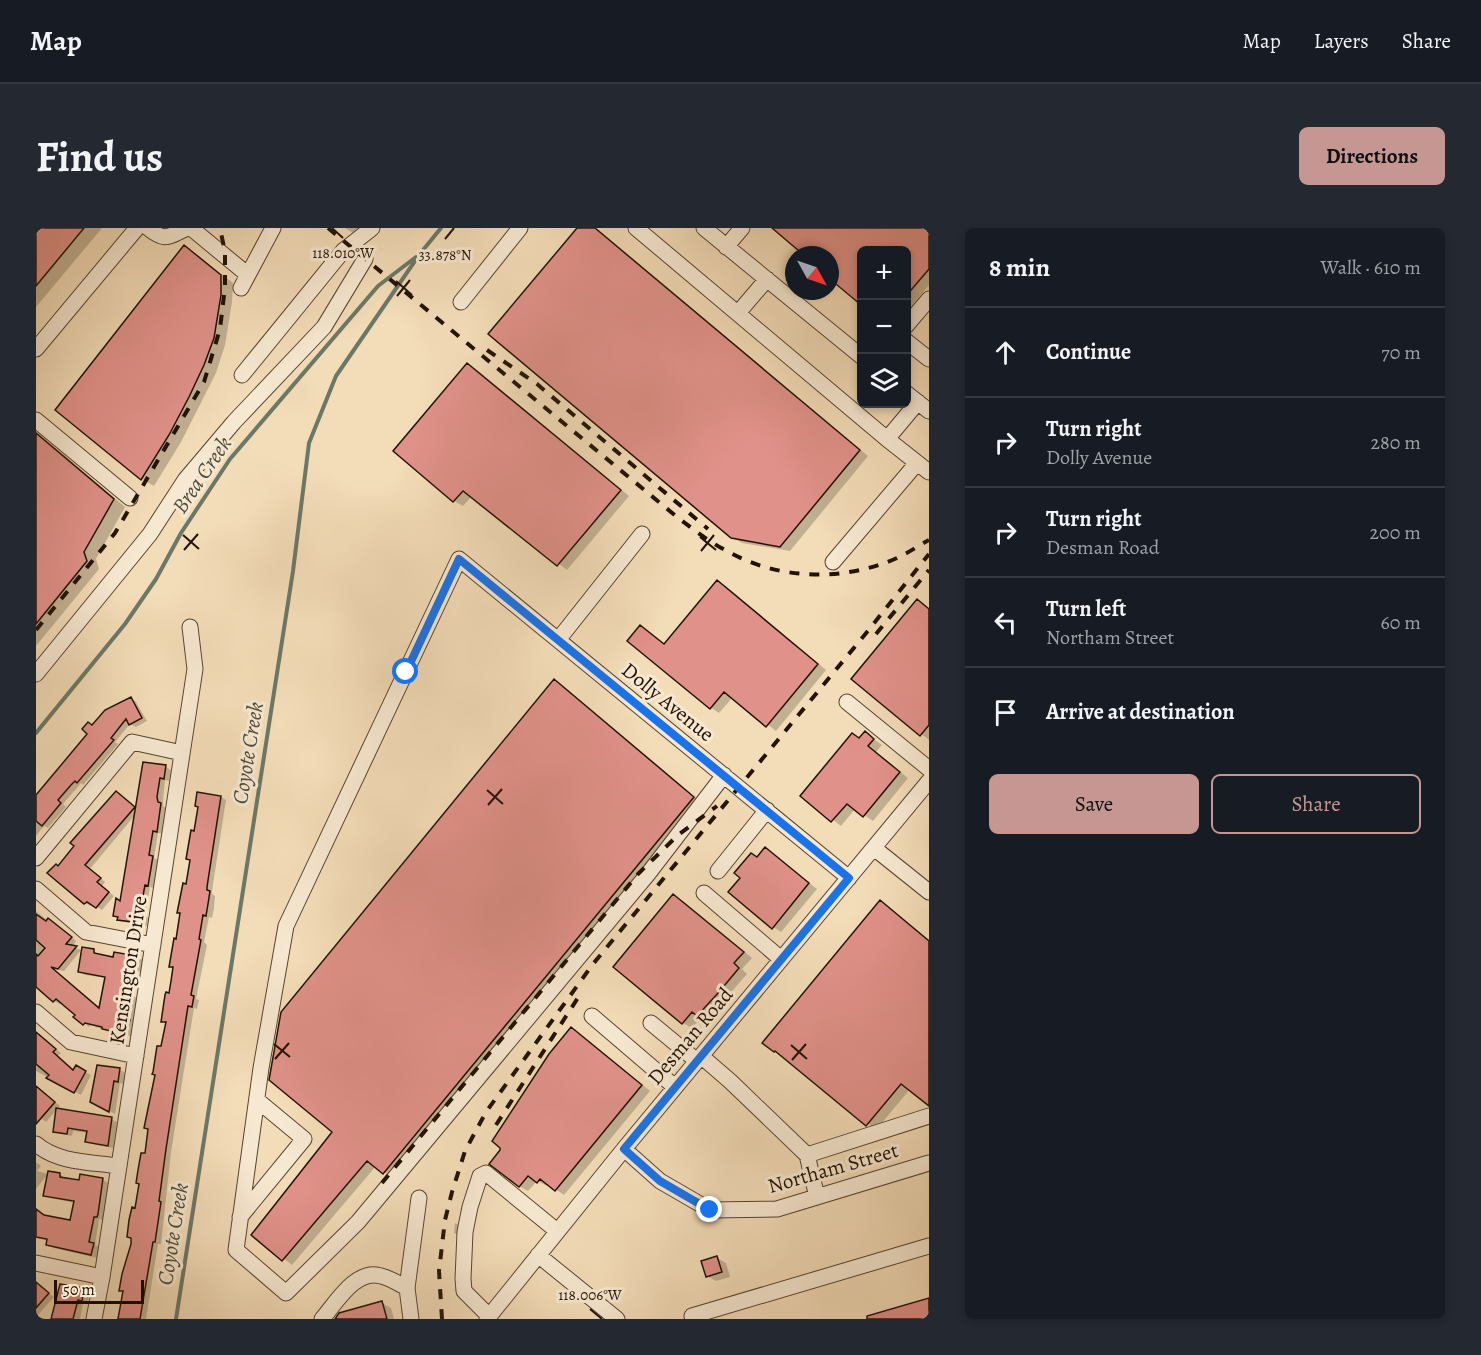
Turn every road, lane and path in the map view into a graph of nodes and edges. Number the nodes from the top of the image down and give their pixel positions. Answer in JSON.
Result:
{"nodes":[{"id":1,"x":137,"y":228,"type":"edge"},
{"id":2,"x":148,"y":228,"type":"edge"},
{"id":3,"x":187,"y":228,"type":"edge"},
{"id":4,"x":192,"y":228,"type":"edge"},
{"id":5,"x":273,"y":228,"type":"edge"},
{"id":6,"x":372,"y":228,"type":"edge"},
{"id":7,"x":520,"y":228,"type":"edge"},
{"id":8,"x":636,"y":228,"type":"edge"},
{"id":9,"x":704,"y":228,"type":"edge"},
{"id":10,"x":742,"y":228,"type":"edge"},
{"id":11,"x":726,"y":247,"type":"junction"},
{"id":12,"x":365,"y":259,"type":"dead end"},
{"id":13,"x":767,"y":279,"type":"junction"},
{"id":14,"x":929,"y":299,"type":"edge"},
{"id":15,"x":461,"y":302,"type":"dead end"},
{"id":16,"x":738,"y":313,"type":"junction"},
{"id":17,"x":911,"y":320,"type":"edge"},
{"id":18,"x":911,"y":344,"type":"edge"},
{"id":19,"x":36,"y":349,"type":"edge"},
{"id":20,"x":857,"y":354,"type":"edge"},
{"id":21,"x":929,"y":359,"type":"edge"},
{"id":22,"x":242,"y":375,"type":"dead end"},
{"id":23,"x":918,"y":402,"type":"edge"},
{"id":24,"x":36,"y":420,"type":"edge"},
{"id":25,"x":887,"y":439,"type":"junction"},
{"id":26,"x":923,"y":468,"type":"edge"},
{"id":27,"x":130,"y":498,"type":"dead end"},
{"id":28,"x":642,"y":534,"type":"dead end"},
{"id":29,"x":833,"y":562,"type":"dead end"},
{"id":30,"x":190,"y":627,"type":"dead end"},
{"id":31,"x":558,"y":640,"type":"junction"},
{"id":32,"x":36,"y":674,"type":"edge"},
{"id":33,"x":847,"y":702,"type":"dead end"},
{"id":34,"x":182,"y":753,"type":"junction"},
{"id":35,"x":929,"y":769,"type":"edge"},
{"id":36,"x":724,"y":775,"type":"junction"},
{"id":37,"x":929,"y":781,"type":"edge"},
{"id":38,"x":767,"y":810,"type":"junction"},
{"id":39,"x":874,"y":848,"type":"junction"},
{"id":40,"x":36,"y":858,"type":"edge"},
{"id":41,"x":718,"y":871,"type":"dead end"},
{"id":42,"x":849,"y":878,"type":"junction"},
{"id":43,"x":36,"y":889,"type":"edge"},
{"id":44,"x":929,"y":892,"type":"edge"},
{"id":45,"x":704,"y":893,"type":"dead end"},
{"id":46,"x":153,"y":945,"type":"junction"},
{"id":47,"x":781,"y":959,"type":"junction"},
{"id":48,"x":36,"y":1012,"type":"edge"},
{"id":49,"x":592,"y":1016,"type":"dead end"},
{"id":50,"x":651,"y":1023,"type":"dead end"},
{"id":51,"x":136,"y":1056,"type":"junction"},
{"id":52,"x":699,"y":1058,"type":"junction"},
{"id":53,"x":675,"y":1087,"type":"junction"},
{"id":54,"x":256,"y":1100,"type":"junction"},
{"id":55,"x":929,"y":1116,"type":"edge"},
{"id":56,"x":36,"y":1144,"type":"edge"},
{"id":57,"x":624,"y":1149,"type":"junction"},
{"id":58,"x":807,"y":1155,"type":"junction"},
{"id":59,"x":929,"y":1163,"type":"edge"},
{"id":60,"x":118,"y":1166,"type":"junction"},
{"id":61,"x":817,"y":1197,"type":"junction"},
{"id":62,"x":419,"y":1198,"type":"dead end"},
{"id":63,"x":240,"y":1217,"type":"junction"},
{"id":64,"x":557,"y":1231,"type":"junction"},
{"id":65,"x":929,"y":1246,"type":"edge"},
{"id":66,"x":538,"y":1255,"type":"junction"},
{"id":67,"x":36,"y":1263,"type":"edge"},
{"id":68,"x":102,"y":1277,"type":"junction"},
{"id":69,"x":407,"y":1288,"type":"junction"},
{"id":70,"x":692,"y":1316,"type":"dead end"},
{"id":71,"x":488,"y":1317,"type":"edge"},
{"id":72,"x":94,"y":1319,"type":"edge"},
{"id":73,"x":322,"y":1319,"type":"edge"},
{"id":74,"x":411,"y":1319,"type":"edge"},
{"id":75,"x":617,"y":1319,"type":"edge"}],
"edges":[{"from":1,"to":19,"type":"street"},
{"from":2,"to":3,"type":"street"},
{"from":4,"to":5,"type":"street"},
{"from":6,"to":22,"type":"street"},
{"from":7,"to":15,"type":"street"},
{"from":8,"to":16,"type":"street"},
{"from":9,"to":11,"type":"street"},
{"from":10,"to":11,"type":"street"},
{"from":11,"to":13,"type":"street"},
{"from":12,"to":32,"type":"street"},
{"from":13,"to":16,"type":"street"},
{"from":13,"to":20,"type":"street"},
{"from":14,"to":17,"type":"street"},
{"from":16,"to":25,"type":"street"},
{"from":18,"to":21,"type":"street"},
{"from":23,"to":25,"type":"street"},
{"from":24,"to":27,"type":"street"},
{"from":25,"to":26,"type":"street"},
{"from":26,"to":29,"type":"street"},
{"from":28,"to":31,"type":"street"},
{"from":30,"to":34,"type":"street","name":"Kensington Drive"},
{"from":31,"to":36,"type":"street","name":"Dolly Avenue"},
{"from":31,"to":54,"type":"street","name":"Dolly Avenue"},
{"from":33,"to":35,"type":"street"},
{"from":34,"to":40,"type":"street"},
{"from":34,"to":46,"type":"street","name":"Kensington Drive"},
{"from":36,"to":38,"type":"street","name":"Dolly Avenue"},
{"from":36,"to":63,"type":"street"},
{"from":37,"to":39,"type":"street","name":"Desman Road"},
{"from":38,"to":41,"type":"street"},
{"from":38,"to":42,"type":"street","name":"Dolly Avenue"},
{"from":39,"to":42,"type":"street","name":"Desman Road"},
{"from":39,"to":44,"type":"street"},
{"from":42,"to":47,"type":"street","name":"Desman Road"},
{"from":43,"to":46,"type":"street"},
{"from":45,"to":47,"type":"street"},
{"from":46,"to":51,"type":"street","name":"Kensington Drive"},
{"from":47,"to":52,"type":"street","name":"Desman Road"},
{"from":48,"to":51,"type":"street"},
{"from":49,"to":53,"type":"street"},
{"from":50,"to":52,"type":"street"},
{"from":51,"to":60,"type":"street","name":"Kensington Drive"},
{"from":52,"to":53,"type":"street","name":"Desman Road"},
{"from":52,"to":58,"type":"street"},
{"from":53,"to":57,"type":"street","name":"Desman Road"},
{"from":54,"to":63,"type":"street"},
{"from":54,"to":63,"type":"street"},
{"from":55,"to":58,"type":"street"},
{"from":56,"to":60,"type":"street"},
{"from":57,"to":61,"type":"street","name":"Northam Street"},
{"from":57,"to":64,"type":"street","name":"Desman Road"},
{"from":58,"to":61,"type":"street"},
{"from":59,"to":61,"type":"street","name":"Northam Street"},
{"from":60,"to":68,"type":"street","name":"Kensington Drive"},
{"from":62,"to":69,"type":"street"},
{"from":64,"to":66,"type":"street","name":"Desman Road"},
{"from":64,"to":71,"type":"street"},
{"from":65,"to":70,"type":"street"},
{"from":66,"to":71,"type":"street","name":"Desman Road"},
{"from":66,"to":75,"type":"street"},
{"from":67,"to":68,"type":"street"},
{"from":68,"to":72,"type":"street","name":"Kensington Drive"},
{"from":69,"to":73,"type":"street"},
{"from":69,"to":74,"type":"street"}]}
